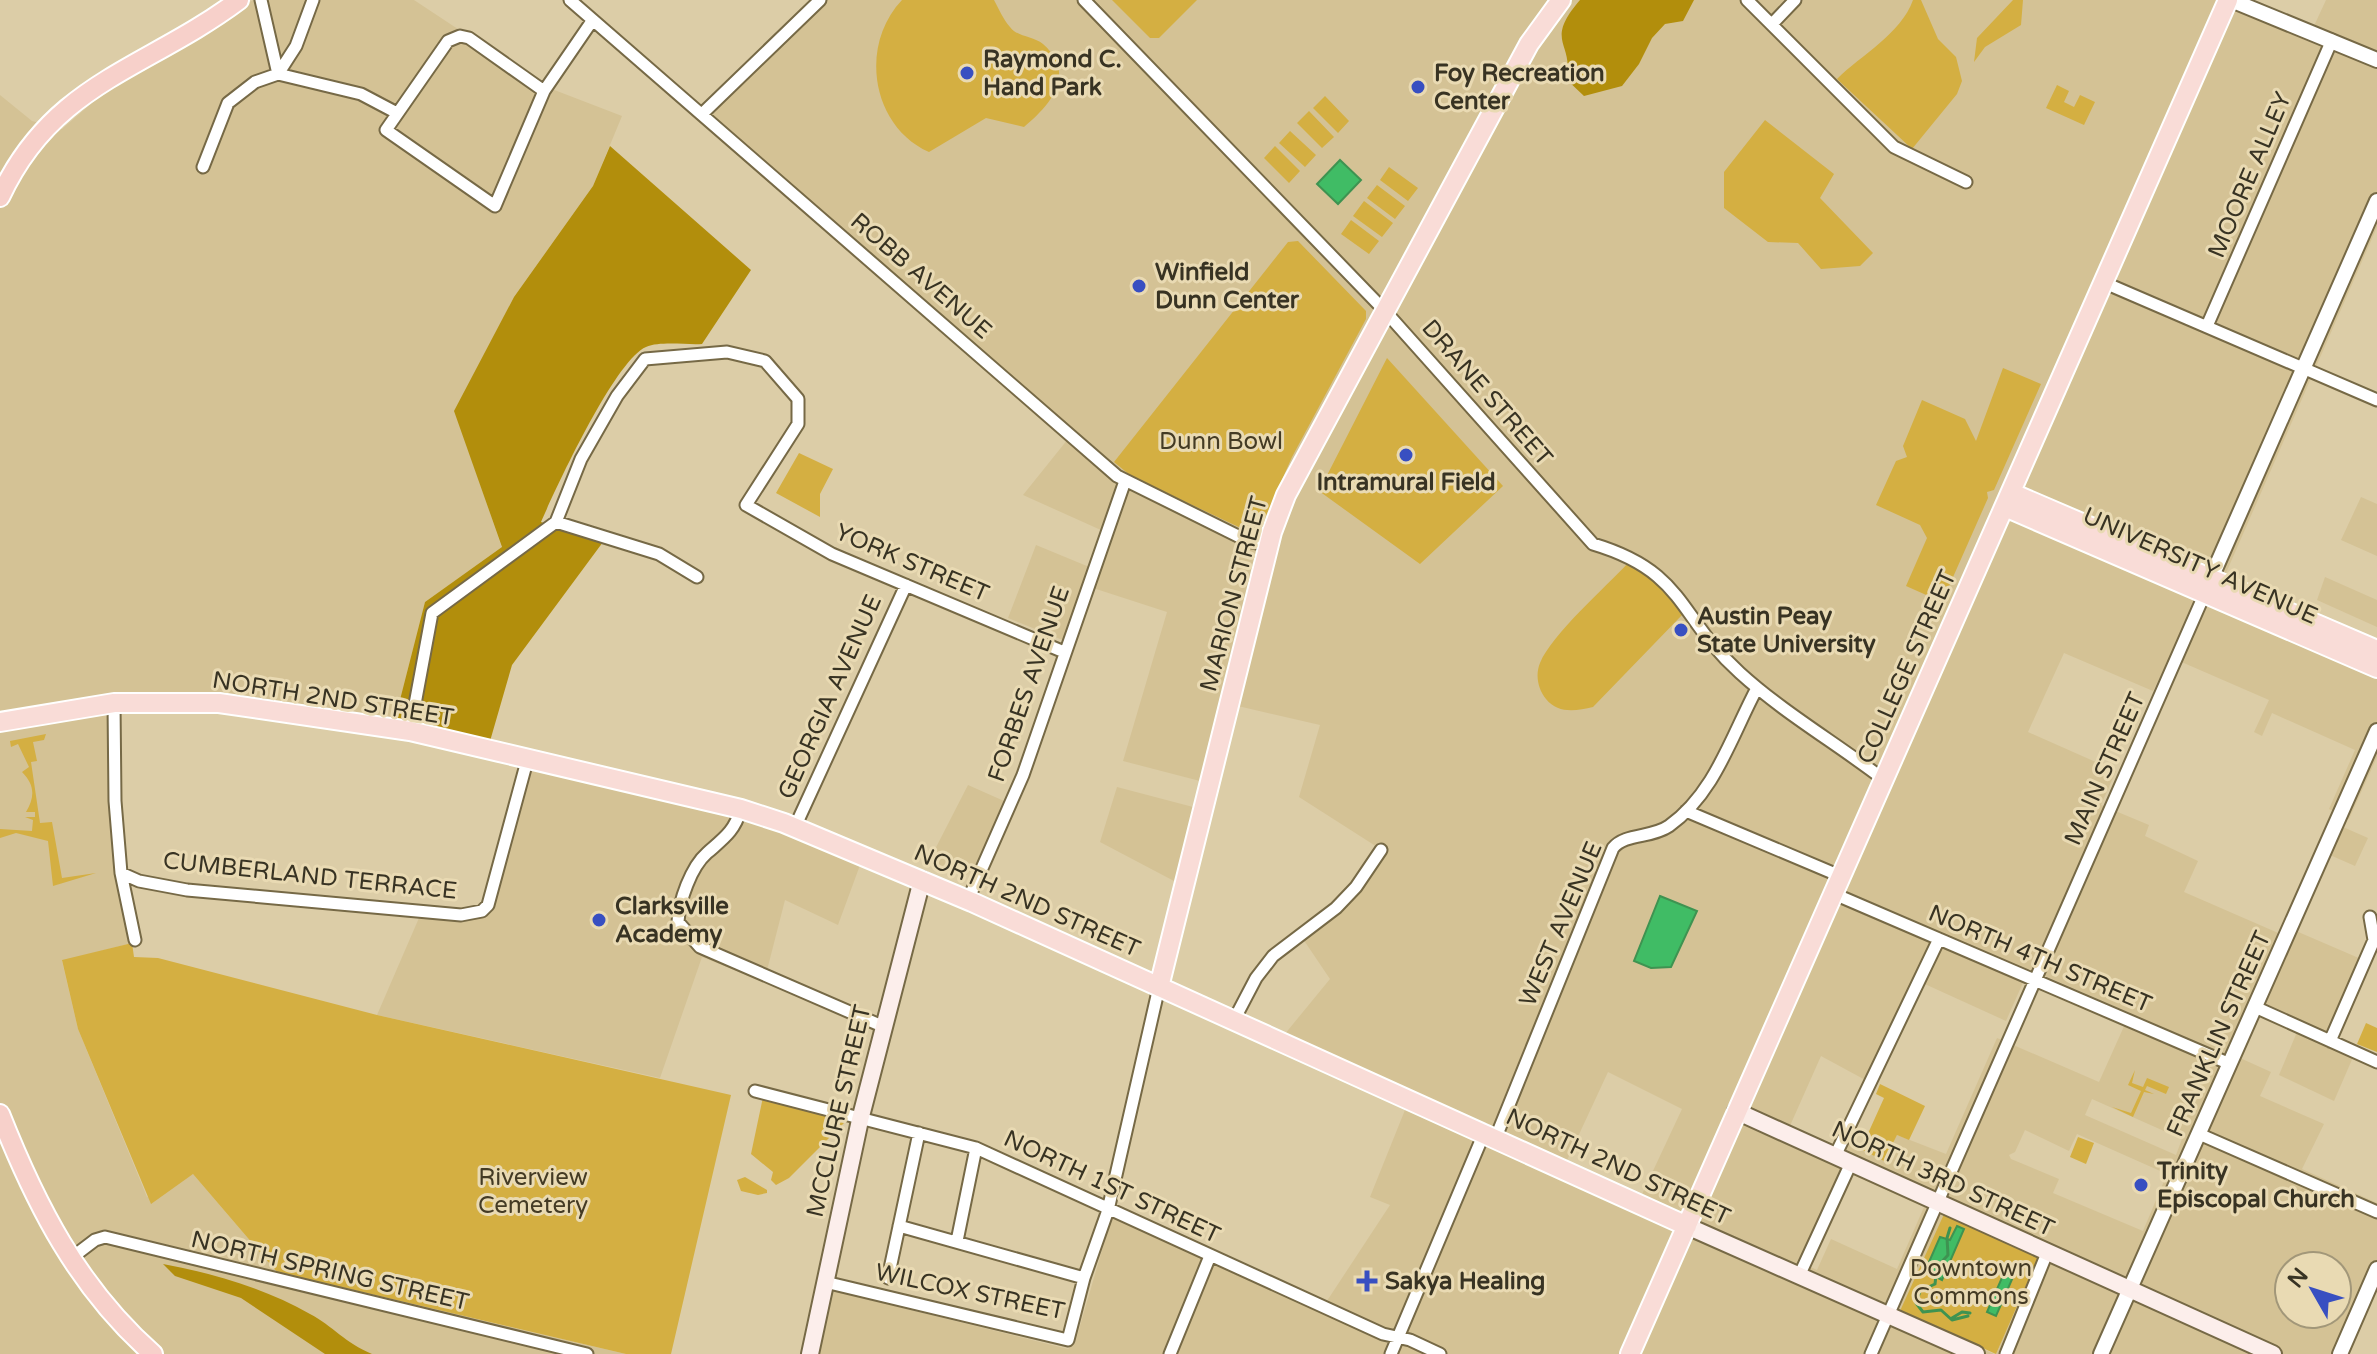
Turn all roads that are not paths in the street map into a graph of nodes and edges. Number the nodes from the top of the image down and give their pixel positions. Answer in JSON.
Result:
{"nodes":[{"id":1,"x":239,"y":0,"type":"edge"},
{"id":2,"x":261,"y":0,"type":"edge"},
{"id":3,"x":313,"y":0,"type":"edge"},
{"id":4,"x":570,"y":0,"type":"edge"},
{"id":5,"x":820,"y":0,"type":"edge"},
{"id":6,"x":1084,"y":0,"type":"edge"},
{"id":7,"x":1561,"y":0,"type":"edge"},
{"id":8,"x":1747,"y":0,"type":"edge"},
{"id":9,"x":1795,"y":0,"type":"edge"},
{"id":10,"x":2230,"y":0,"type":"edge"},
{"id":11,"x":592,"y":21,"type":"junction"},
{"id":12,"x":1772,"y":24,"type":"junction"},
{"id":13,"x":2332,"y":40,"type":"junction"},
{"id":14,"x":2377,"y":60,"type":"edge"},
{"id":15,"x":278,"y":74,"type":"junction"},
{"id":16,"x":544,"y":91,"type":"junction"},
{"id":17,"x":397,"y":113,"type":"junction"},
{"id":18,"x":702,"y":114,"type":"junction"},
{"id":19,"x":203,"y":167,"type":"dead end"},
{"id":20,"x":1966,"y":182,"type":"dead end"},
{"id":21,"x":0,"y":197,"type":"edge"},
{"id":22,"x":2377,"y":201,"type":"edge"},
{"id":23,"x":2105,"y":283,"type":"junction"},
{"id":24,"x":1385,"y":311,"type":"junction"},
{"id":25,"x":2207,"y":326,"type":"junction"},
{"id":26,"x":2305,"y":369,"type":"junction"},
{"id":27,"x":2377,"y":400,"type":"edge"},
{"id":28,"x":1125,"y":481,"type":"junction"},
{"id":29,"x":2009,"y":500,"type":"junction"},
{"id":30,"x":556,"y":522,"type":"junction"},
{"id":31,"x":1269,"y":546,"type":"junction"},
{"id":32,"x":697,"y":577,"type":"dead end"},
{"id":33,"x":906,"y":585,"type":"junction"},
{"id":34,"x":2208,"y":585,"type":"junction"},
{"id":35,"x":2377,"y":650,"type":"edge"},
{"id":36,"x":1064,"y":652,"type":"junction"},
{"id":37,"x":2377,"y":668,"type":"edge"},
{"id":38,"x":1757,"y":688,"type":"junction"},
{"id":39,"x":114,"y":703,"type":"junction"},
{"id":40,"x":0,"y":722,"type":"edge"},
{"id":41,"x":410,"y":731,"type":"junction"},
{"id":42,"x":2377,"y":731,"type":"edge"},
{"id":43,"x":527,"y":761,"type":"junction"},
{"id":44,"x":1883,"y":779,"type":"junction"},
{"id":45,"x":741,"y":809,"type":"junction"},
{"id":46,"x":1686,"y":811,"type":"junction"},
{"id":47,"x":795,"y":827,"type":"junction"},
{"id":48,"x":1381,"y":850,"type":"dead end"},
{"id":49,"x":121,"y":873,"type":"junction"},
{"id":50,"x":1840,"y":876,"type":"junction"},
{"id":51,"x":922,"y":880,"type":"junction"},
{"id":52,"x":1832,"y":893,"type":"junction"},
{"id":53,"x":968,"y":900,"type":"junction"},
{"id":54,"x":2370,"y":917,"type":"dead end"},
{"id":55,"x":1939,"y":939,"type":"junction"},
{"id":56,"x":135,"y":940,"type":"dead end"},
{"id":57,"x":2036,"y":980,"type":"junction"},
{"id":58,"x":1159,"y":987,"type":"junction"},
{"id":59,"x":2255,"y":1007,"type":"junction"},
{"id":60,"x":1234,"y":1020,"type":"junction"},
{"id":61,"x":882,"y":1026,"type":"junction"},
{"id":62,"x":2330,"y":1041,"type":"junction"},
{"id":63,"x":2377,"y":1062,"type":"edge"},
{"id":64,"x":2230,"y":1064,"type":"junction"},
{"id":65,"x":755,"y":1091,"type":"dead end"},
{"id":66,"x":1736,"y":1111,"type":"junction"},
{"id":67,"x":0,"y":1114,"type":"edge"},
{"id":68,"x":860,"y":1120,"type":"junction"},
{"id":69,"x":919,"y":1133,"type":"junction"},
{"id":70,"x":1490,"y":1134,"type":"junction"},
{"id":71,"x":2199,"y":1134,"type":"junction"},
{"id":72,"x":976,"y":1148,"type":"junction"},
{"id":73,"x":1835,"y":1156,"type":"junction"},
{"id":74,"x":1851,"y":1163,"type":"junction"},
{"id":75,"x":1939,"y":1202,"type":"junction"},
{"id":76,"x":1108,"y":1210,"type":"junction"},
{"id":77,"x":2377,"y":1212,"type":"edge"},
{"id":78,"x":899,"y":1226,"type":"junction"},
{"id":79,"x":1687,"y":1226,"type":"junction"},
{"id":80,"x":957,"y":1241,"type":"junction"},
{"id":81,"x":2047,"y":1253,"type":"junction"},
{"id":82,"x":1210,"y":1256,"type":"junction"},
{"id":83,"x":70,"y":1259,"type":"junction"},
{"id":84,"x":2377,"y":1269,"type":"edge"},
{"id":85,"x":1799,"y":1276,"type":"junction"},
{"id":86,"x":888,"y":1278,"type":"dead end"},
{"id":87,"x":1084,"y":1278,"type":"junction"},
{"id":88,"x":825,"y":1282,"type":"junction"},
{"id":89,"x":2130,"y":1291,"type":"junction"},
{"id":90,"x":1888,"y":1316,"type":"junction"},
{"id":91,"x":1398,"y":1337,"type":"junction"},
{"id":92,"x":153,"y":1354,"type":"edge"},
{"id":93,"x":587,"y":1354,"type":"edge"},
{"id":94,"x":810,"y":1354,"type":"edge"},
{"id":95,"x":1170,"y":1354,"type":"edge"},
{"id":96,"x":1391,"y":1354,"type":"edge"},
{"id":97,"x":1440,"y":1354,"type":"edge"},
{"id":98,"x":1630,"y":1354,"type":"edge"},
{"id":99,"x":1871,"y":1354,"type":"edge"},
{"id":100,"x":1976,"y":1354,"type":"edge"},
{"id":101,"x":2006,"y":1354,"type":"edge"},
{"id":102,"x":2101,"y":1354,"type":"edge"},
{"id":103,"x":2273,"y":1354,"type":"edge"},
{"id":104,"x":2340,"y":1354,"type":"edge"}],
"edges":[{"from":1,"to":21,"type":"highway"},
{"from":2,"to":15,"type":"street"},
{"from":3,"to":15,"type":"street"},
{"from":4,"to":11,"type":"street","name":"ROBB AVENUE"},
{"from":5,"to":18,"type":"street"},
{"from":6,"to":24,"type":"street","name":"DRANE STREET"},
{"from":7,"to":24,"type":"main road","name":"MARION STREET"},
{"from":8,"to":12,"type":"street"},
{"from":9,"to":12,"type":"street"},
{"from":10,"to":13,"type":"street"},
{"from":10,"to":23,"type":"main road","name":"COLLEGE STREET"},
{"from":11,"to":16,"type":"street"},
{"from":11,"to":18,"type":"street","name":"ROBB AVENUE"},
{"from":12,"to":20,"type":"street"},
{"from":13,"to":14,"type":"street"},
{"from":13,"to":25,"type":"street","name":"MOORE ALLEY"},
{"from":15,"to":17,"type":"street"},
{"from":15,"to":19,"type":"street"},
{"from":16,"to":17,"type":"street"},
{"from":16,"to":17,"type":"street"},
{"from":18,"to":28,"type":"street","name":"ROBB AVENUE"},
{"from":22,"to":26,"type":"street","name":"MAIN STREET"},
{"from":23,"to":25,"type":"street"},
{"from":23,"to":29,"type":"main road","name":"COLLEGE STREET"},
{"from":24,"to":31,"type":"main road","name":"MARION STREET"},
{"from":24,"to":38,"type":"street","name":"DRANE STREET"},
{"from":25,"to":26,"type":"street"},
{"from":26,"to":27,"type":"street"},
{"from":26,"to":34,"type":"street","name":"MAIN STREET"},
{"from":28,"to":31,"type":"street","name":"ROBB AVENUE"},
{"from":28,"to":36,"type":"street","name":"FORBES AVENUE"},
{"from":29,"to":34,"type":"main road","name":"UNIVERSITY AVENUE"},
{"from":29,"to":44,"type":"main road","name":"COLLEGE STREET"},
{"from":30,"to":32,"type":"street"},
{"from":30,"to":33,"type":"street","name":"YORK STREET"},
{"from":30,"to":41,"type":"street"},
{"from":31,"to":58,"type":"main road","name":"MARION STREET"},
{"from":33,"to":36,"type":"street","name":"YORK STREET"},
{"from":33,"to":47,"type":"street","name":"GEORGIA AVENUE"},
{"from":34,"to":35,"type":"main road","name":"UNIVERSITY AVENUE"},
{"from":34,"to":37,"type":"main road","name":"UNIVERSITY AVENUE"},
{"from":34,"to":57,"type":"street","name":"MAIN STREET"},
{"from":36,"to":53,"type":"street","name":"FORBES AVENUE"},
{"from":38,"to":44,"type":"street","name":"DRANE STREET"},
{"from":38,"to":46,"type":"street","name":"WEST AVENUE"},
{"from":39,"to":40,"type":"main road","name":"NORTH 2ND STREET"},
{"from":39,"to":41,"type":"main road","name":"NORTH 2ND STREET"},
{"from":39,"to":49,"type":"street"},
{"from":41,"to":43,"type":"main road","name":"NORTH 2ND STREET"},
{"from":42,"to":59,"type":"street","name":"FRANKLIN STREET"},
{"from":43,"to":45,"type":"main road","name":"NORTH 2ND STREET"},
{"from":43,"to":49,"type":"street","name":"CUMBERLAND TERRACE"},
{"from":44,"to":50,"type":"main road","name":"COLLEGE STREET"},
{"from":45,"to":47,"type":"main road","name":"NORTH 2ND STREET"},
{"from":45,"to":61,"type":"street"},
{"from":46,"to":50,"type":"street"},
{"from":46,"to":70,"type":"street","name":"WEST AVENUE"},
{"from":47,"to":51,"type":"main road","name":"NORTH 2ND STREET"},
{"from":48,"to":60,"type":"street"},
{"from":49,"to":56,"type":"street"},
{"from":50,"to":52,"type":"main road","name":"COLLEGE STREET"},
{"from":51,"to":53,"type":"main road","name":"NORTH 2ND STREET"},
{"from":51,"to":61,"type":"main road","name":"MCCLURE STREET"},
{"from":52,"to":55,"type":"street","name":"NORTH 4TH STREET"},
{"from":52,"to":66,"type":"main road","name":"COLLEGE STREET"},
{"from":53,"to":58,"type":"main road","name":"NORTH 2ND STREET"},
{"from":54,"to":62,"type":"street"},
{"from":55,"to":57,"type":"street","name":"NORTH 4TH STREET"},
{"from":55,"to":73,"type":"street"},
{"from":57,"to":64,"type":"street","name":"NORTH 4TH STREET"},
{"from":57,"to":75,"type":"street","name":"MAIN STREET"},
{"from":58,"to":60,"type":"main road","name":"NORTH 2ND STREET"},
{"from":58,"to":76,"type":"street","name":"MARION STREET"},
{"from":59,"to":62,"type":"street"},
{"from":59,"to":64,"type":"street","name":"FRANKLIN STREET"},
{"from":60,"to":70,"type":"main road","name":"NORTH 2ND STREET"},
{"from":61,"to":68,"type":"main road","name":"MCCLURE STREET"},
{"from":62,"to":63,"type":"street"},
{"from":64,"to":71,"type":"street","name":"FRANKLIN STREET"},
{"from":65,"to":68,"type":"street","name":"NORTH 1ST STREET"},
{"from":66,"to":73,"type":"main road","name":"NORTH 3RD STREET"},
{"from":66,"to":79,"type":"main road","name":"COLLEGE STREET"},
{"from":67,"to":83,"type":"highway"},
{"from":68,"to":69,"type":"street","name":"NORTH 1ST STREET"},
{"from":68,"to":88,"type":"main road","name":"MCCLURE STREET"},
{"from":69,"to":72,"type":"street","name":"NORTH 1ST STREET"},
{"from":69,"to":78,"type":"street"},
{"from":70,"to":79,"type":"main road","name":"NORTH 2ND STREET"},
{"from":70,"to":91,"type":"street","name":"WEST AVENUE"},
{"from":71,"to":77,"type":"street"},
{"from":71,"to":89,"type":"street","name":"FRANKLIN STREET"},
{"from":72,"to":76,"type":"street","name":"NORTH 1ST STREET"},
{"from":72,"to":80,"type":"street"},
{"from":73,"to":74,"type":"main road","name":"NORTH 3RD STREET"},
{"from":74,"to":75,"type":"main road","name":"NORTH 3RD STREET"},
{"from":74,"to":85,"type":"street"},
{"from":75,"to":81,"type":"main road","name":"NORTH 3RD STREET"},
{"from":75,"to":90,"type":"street","name":"MAIN STREET"},
{"from":76,"to":82,"type":"street","name":"NORTH 1ST STREET"},
{"from":76,"to":87,"type":"street","name":"WILCOX STREET"},
{"from":78,"to":80,"type":"street"},
{"from":78,"to":86,"type":"street"},
{"from":79,"to":85,"type":"main road","name":"NORTH 2ND STREET"},
{"from":79,"to":98,"type":"main road","name":"COLLEGE STREET"},
{"from":80,"to":87,"type":"street"},
{"from":81,"to":89,"type":"main road","name":"NORTH 3RD STREET"},
{"from":81,"to":101,"type":"street"},
{"from":82,"to":91,"type":"street","name":"NORTH 1ST STREET"},
{"from":82,"to":95,"type":"street"},
{"from":83,"to":92,"type":"highway"},
{"from":83,"to":93,"type":"street","name":"NORTH SPRING STREET"},
{"from":84,"to":104,"type":"street"},
{"from":85,"to":90,"type":"main road","name":"NORTH 2ND STREET"},
{"from":87,"to":88,"type":"street","name":"WILCOX STREET"},
{"from":88,"to":94,"type":"main road","name":"MCCLURE STREET"},
{"from":89,"to":102,"type":"street","name":"FRANKLIN STREET"},
{"from":89,"to":103,"type":"main road","name":"NORTH 3RD STREET"},
{"from":90,"to":99,"type":"street","name":"MAIN STREET"},
{"from":90,"to":100,"type":"main road","name":"NORTH 2ND STREET"},
{"from":91,"to":96,"type":"street","name":"WEST AVENUE"},
{"from":91,"to":97,"type":"street","name":"NORTH 1ST STREET"}]}
